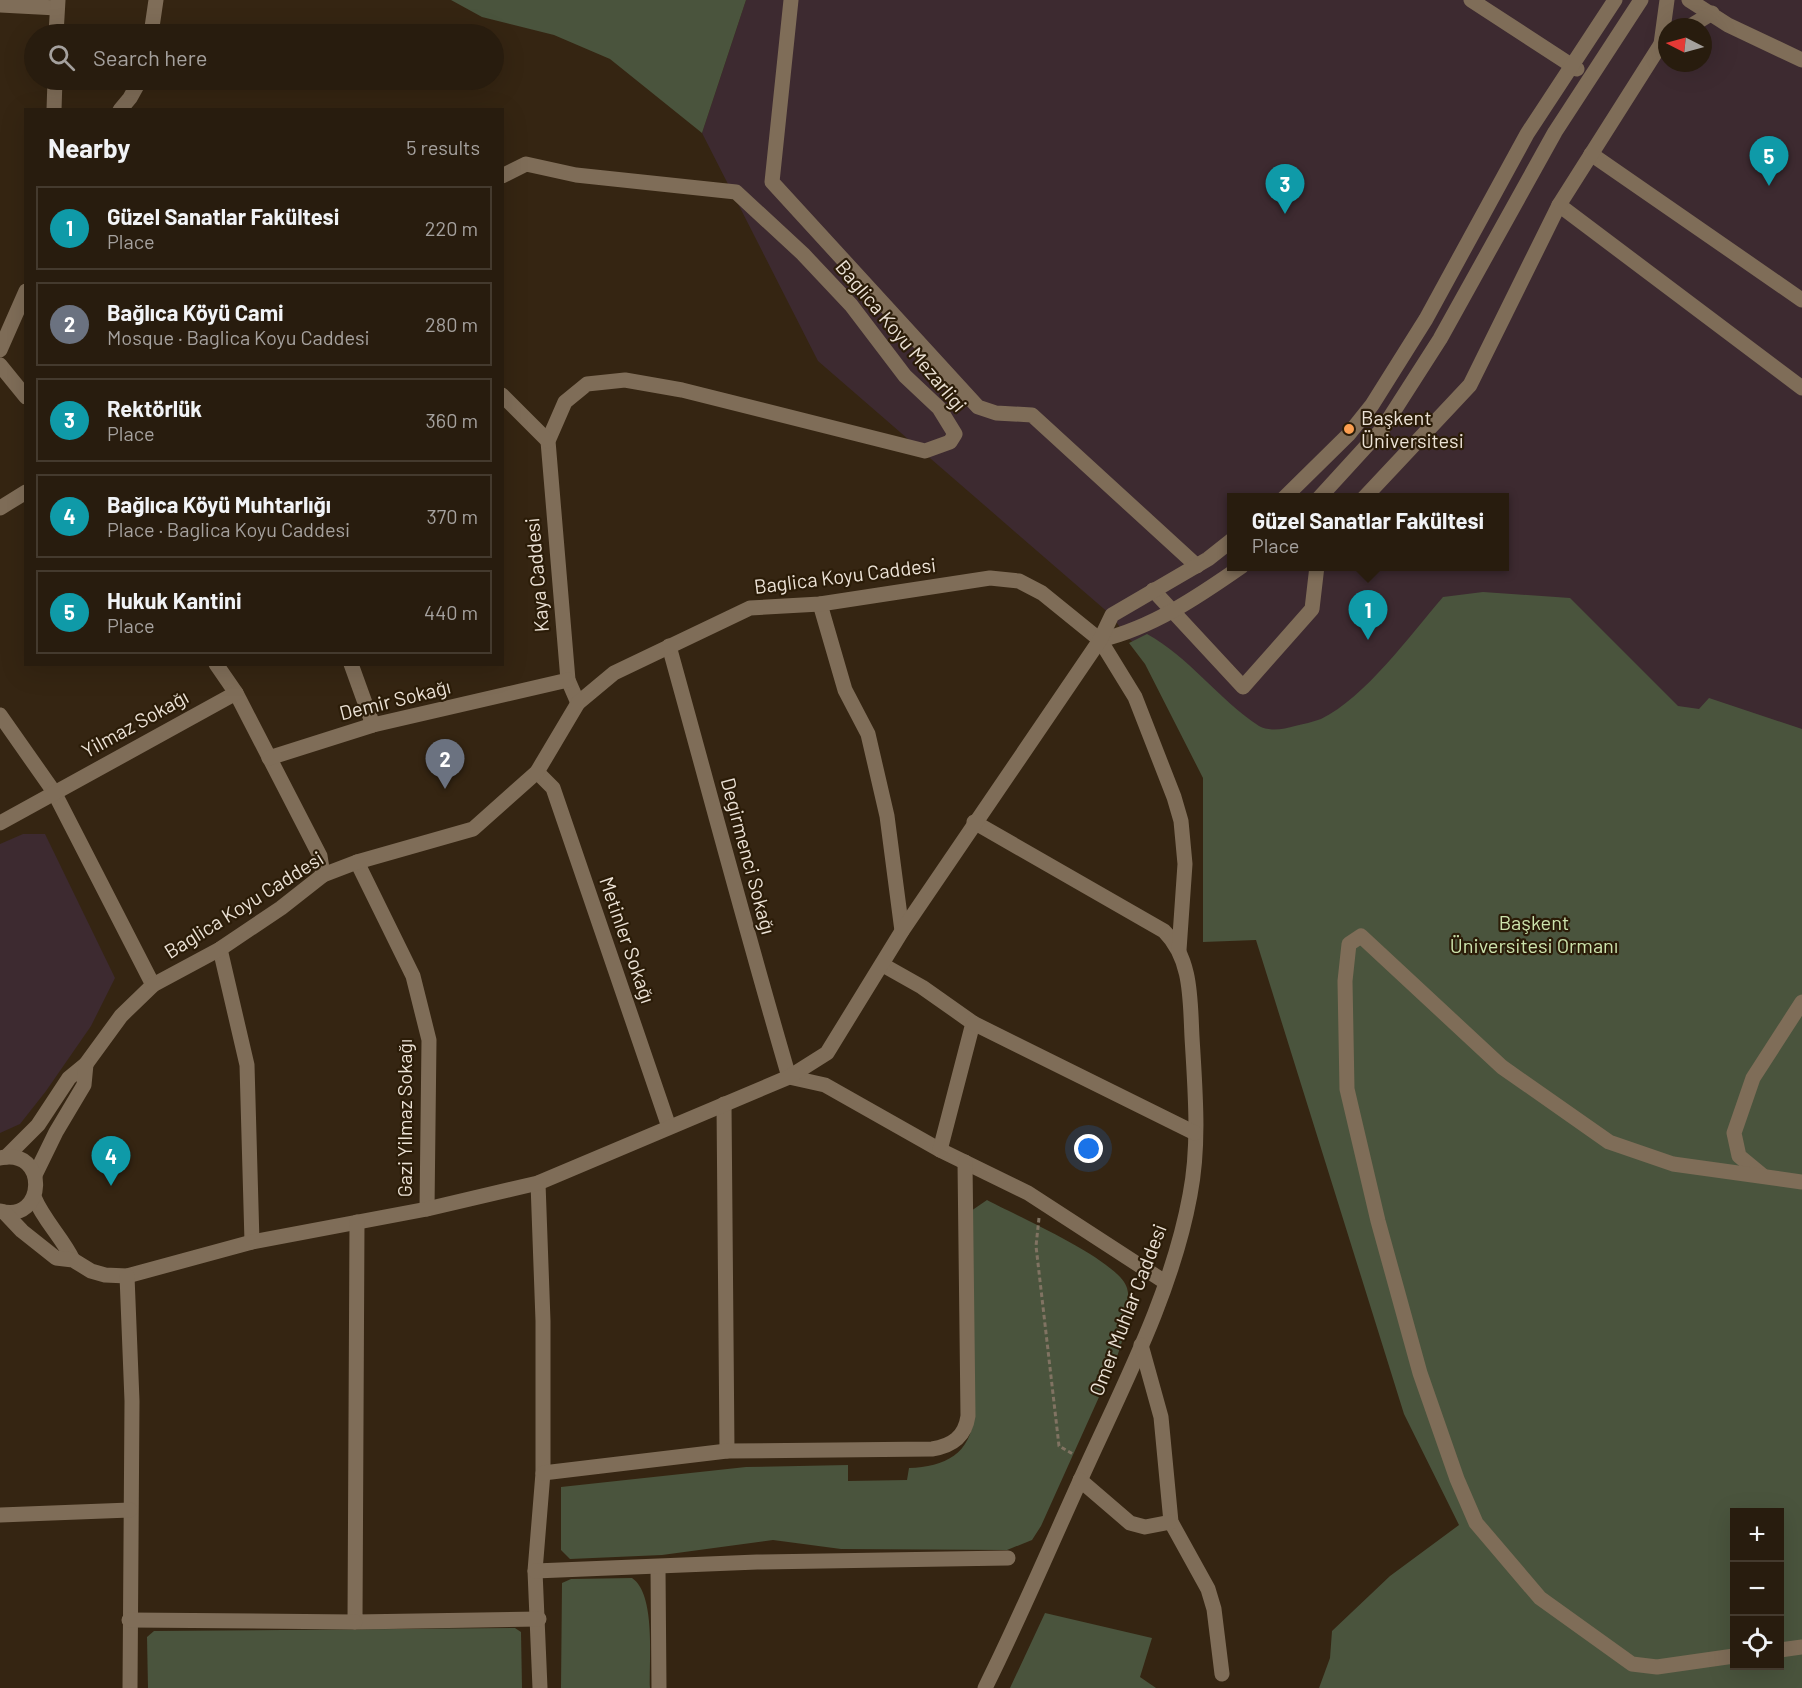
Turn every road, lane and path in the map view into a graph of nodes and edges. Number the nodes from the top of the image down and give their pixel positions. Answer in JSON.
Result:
{"nodes":[{"id":1,"x":156,"y":0,"type":"edge"},
{"id":2,"x":791,"y":0,"type":"edge"},
{"id":3,"x":1471,"y":0,"type":"edge"},
{"id":4,"x":1616,"y":0,"type":"edge"},
{"id":5,"x":1641,"y":0,"type":"edge"},
{"id":6,"x":1667,"y":0,"type":"edge"},
{"id":7,"x":1689,"y":0,"type":"edge"},
{"id":8,"x":57,"y":4,"type":"edge"},
{"id":9,"x":0,"y":5,"type":"edge"},
{"id":10,"x":1712,"y":13,"type":"junction"},
{"id":11,"x":1666,"y":18,"type":"edge"},
{"id":12,"x":1704,"y":18,"type":"edge"},
{"id":13,"x":56,"y":24,"type":"edge"},
{"id":14,"x":152,"y":24,"type":"edge"},
{"id":15,"x":1658,"y":51,"type":"edge"},
{"id":16,"x":1802,"y":60,"type":"edge"},
{"id":17,"x":1570,"y":65,"type":"junction"},
{"id":18,"x":1590,"y":77,"type":"junction"},
{"id":19,"x":55,"y":90,"type":"edge"},
{"id":20,"x":135,"y":90,"type":"edge"},
{"id":21,"x":54,"y":108,"type":"edge"},
{"id":22,"x":122,"y":108,"type":"edge"},
{"id":23,"x":1591,"y":154,"type":"junction"},
{"id":24,"x":504,"y":175,"type":"edge"},
{"id":25,"x":1559,"y":205,"type":"junction"},
{"id":26,"x":24,"y":296,"type":"edge"},
{"id":27,"x":1802,"y":300,"type":"edge"},
{"id":28,"x":0,"y":350,"type":"edge"},
{"id":29,"x":0,"y":365,"type":"edge"},
{"id":30,"x":1802,"y":388,"type":"edge"},
{"id":31,"x":24,"y":395,"type":"edge"},
{"id":32,"x":504,"y":398,"type":"edge"},
{"id":33,"x":548,"y":441,"type":"junction"},
{"id":34,"x":24,"y":493,"type":"edge"},
{"id":35,"x":1289,"y":493,"type":"edge"},
{"id":36,"x":1324,"y":493,"type":"edge"},
{"id":37,"x":1370,"y":493,"type":"edge"},
{"id":38,"x":0,"y":508,"type":"edge"},
{"id":39,"x":1227,"y":544,"type":"edge"},
{"id":40,"x":1197,"y":566,"type":"junction"},
{"id":41,"x":1235,"y":571,"type":"edge"},
{"id":42,"x":1317,"y":571,"type":"edge"},
{"id":43,"x":1154,"y":590,"type":"junction"},
{"id":44,"x":820,"y":604,"type":"junction"},
{"id":45,"x":1172,"y":610,"type":"junction"},
{"id":46,"x":1100,"y":640,"type":"junction"},
{"id":47,"x":669,"y":646,"type":"junction"},
{"id":48,"x":217,"y":666,"type":"edge"},
{"id":49,"x":352,"y":666,"type":"edge"},
{"id":50,"x":568,"y":680,"type":"junction"},
{"id":51,"x":236,"y":693,"type":"junction"},
{"id":52,"x":578,"y":703,"type":"junction"},
{"id":53,"x":0,"y":715,"type":"edge"},
{"id":54,"x":373,"y":725,"type":"junction"},
{"id":55,"x":269,"y":758,"type":"junction"},
{"id":56,"x":537,"y":772,"type":"junction"},
{"id":57,"x":54,"y":792,"type":"junction"},
{"id":58,"x":974,"y":822,"type":"junction"},
{"id":59,"x":0,"y":823,"type":"edge"},
{"id":60,"x":357,"y":862,"type":"junction"},
{"id":61,"x":323,"y":875,"type":"junction"},
{"id":62,"x":902,"y":931,"type":"junction"},
{"id":63,"x":220,"y":949,"type":"junction"},
{"id":64,"x":1179,"y":950,"type":"junction"},
{"id":65,"x":883,"y":965,"type":"junction"},
{"id":66,"x":153,"y":985,"type":"junction"},
{"id":67,"x":1802,"y":1002,"type":"edge"},
{"id":68,"x":973,"y":1023,"type":"junction"},
{"id":69,"x":87,"y":1064,"type":"junction"},
{"id":70,"x":789,"y":1077,"type":"junction"},
{"id":71,"x":724,"y":1104,"type":"junction"},
{"id":72,"x":669,"y":1127,"type":"junction"},
{"id":73,"x":1195,"y":1133,"type":"junction"},
{"id":74,"x":940,"y":1150,"type":"junction"},
{"id":75,"x":3,"y":1157,"type":"edge"},
{"id":76,"x":965,"y":1162,"type":"junction"},
{"id":77,"x":35,"y":1175,"type":"junction"},
{"id":78,"x":1762,"y":1175,"type":"junction"},
{"id":79,"x":1802,"y":1182,"type":"edge"},
{"id":80,"x":538,"y":1183,"type":"junction"},
{"id":81,"x":34,"y":1197,"type":"junction"},
{"id":82,"x":1041,"y":1201,"type":"junction"},
{"id":83,"x":427,"y":1209,"type":"junction"},
{"id":84,"x":2,"y":1212,"type":"edge"},
{"id":85,"x":357,"y":1222,"type":"junction"},
{"id":86,"x":252,"y":1242,"type":"junction"},
{"id":87,"x":73,"y":1260,"type":"junction"},
{"id":88,"x":127,"y":1276,"type":"junction"},
{"id":89,"x":1165,"y":1282,"type":"junction"},
{"id":90,"x":1141,"y":1345,"type":"junction"},
{"id":91,"x":727,"y":1451,"type":"junction"},
{"id":92,"x":1088,"y":1462,"type":"junction"},
{"id":93,"x":543,"y":1473,"type":"junction"},
{"id":94,"x":1080,"y":1480,"type":"junction"},
{"id":95,"x":130,"y":1510,"type":"junction"},
{"id":96,"x":0,"y":1514,"type":"edge"},
{"id":97,"x":1171,"y":1522,"type":"junction"},
{"id":98,"x":1008,"y":1558,"type":"dead end"},
{"id":99,"x":658,"y":1568,"type":"junction"},
{"id":100,"x":535,"y":1571,"type":"junction"},
{"id":101,"x":539,"y":1619,"type":"junction"},
{"id":102,"x":129,"y":1620,"type":"junction"},
{"id":103,"x":354,"y":1622,"type":"junction"},
{"id":104,"x":1802,"y":1647,"type":"edge"},
{"id":105,"x":1784,"y":1649,"type":"edge"},
{"id":106,"x":1730,"y":1657,"type":"edge"},
{"id":107,"x":1222,"y":1674,"type":"dead end"},
{"id":108,"x":130,"y":1688,"type":"edge"},
{"id":109,"x":540,"y":1688,"type":"edge"},
{"id":110,"x":659,"y":1688,"type":"edge"},
{"id":111,"x":985,"y":1688,"type":"edge"}],
"edges":[{"from":1,"to":14,"type":"street"},
{"from":2,"to":40,"type":"street"},
{"from":3,"to":17,"type":"street"},
{"from":4,"to":17,"type":"street"},
{"from":5,"to":18,"type":"street"},
{"from":6,"to":11,"type":"street"},
{"from":7,"to":10,"type":"street"},
{"from":8,"to":9,"type":"street"},
{"from":8,"to":13,"type":"street"},
{"from":10,"to":12,"type":"street"},
{"from":10,"to":16,"type":"street"},
{"from":15,"to":23,"type":"street"},
{"from":17,"to":18,"type":"street"},
{"from":17,"to":35,"type":"street"},
{"from":18,"to":36,"type":"street"},
{"from":19,"to":21,"type":"street"},
{"from":20,"to":22,"type":"street"},
{"from":23,"to":25,"type":"street"},
{"from":23,"to":27,"type":"street"},
{"from":24,"to":33,"type":"street","name":"Baglica Koyu Mezarligi"},
{"from":25,"to":30,"type":"street"},
{"from":25,"to":37,"type":"street"},
{"from":26,"to":28,"type":"street"},
{"from":29,"to":31,"type":"street"},
{"from":32,"to":33,"type":"street"},
{"from":33,"to":50,"type":"street","name":"Kaya Caddesi"},
{"from":34,"to":38,"type":"street"},
{"from":39,"to":40,"type":"street"},
{"from":40,"to":43,"type":"street"},
{"from":41,"to":45,"type":"street"},
{"from":42,"to":45,"type":"street"},
{"from":43,"to":45,"type":"street"},
{"from":43,"to":46,"type":"street"},
{"from":44,"to":46,"type":"street","name":"Baglica Koyu Caddesi"},
{"from":44,"to":47,"type":"street","name":"Baglica Koyu Caddesi"},
{"from":44,"to":62,"type":"street"},
{"from":45,"to":46,"type":"street"},
{"from":46,"to":58,"type":"street"},
{"from":46,"to":64,"type":"street","name":"Baglica Koyu Caddesi"},
{"from":47,"to":52,"type":"street","name":"Baglica Koyu Caddesi"},
{"from":47,"to":70,"type":"street","name":"Degirmenci Sokağı"},
{"from":48,"to":51,"type":"street"},
{"from":49,"to":54,"type":"street"},
{"from":50,"to":52,"type":"street","name":"Kaya Caddesi"},
{"from":50,"to":54,"type":"street","name":"Demir Sokağı"},
{"from":51,"to":55,"type":"street"},
{"from":51,"to":57,"type":"street","name":"Yilmaz Sokağı"},
{"from":52,"to":56,"type":"street","name":"Baglica Koyu Caddesi"},
{"from":53,"to":57,"type":"street"},
{"from":54,"to":55,"type":"street","name":"Demir Sokağı"},
{"from":55,"to":61,"type":"street"},
{"from":56,"to":60,"type":"street","name":"Baglica Koyu Caddesi"},
{"from":56,"to":72,"type":"street","name":"Metinler Sokağı"},
{"from":57,"to":59,"type":"street","name":"Yilmaz Sokağı"},
{"from":57,"to":66,"type":"street"},
{"from":58,"to":62,"type":"street"},
{"from":58,"to":64,"type":"street","name":"Omer Muhlar Caddesi"},
{"from":60,"to":61,"type":"street","name":"Baglica Koyu Caddesi"},
{"from":60,"to":83,"type":"street","name":"Gazi Yilmaz Sokağı"},
{"from":61,"to":63,"type":"street","name":"Baglica Koyu Caddesi"},
{"from":62,"to":65,"type":"street"},
{"from":63,"to":66,"type":"street","name":"Baglica Koyu Caddesi"},
{"from":63,"to":86,"type":"street"},
{"from":64,"to":73,"type":"street","name":"Omer Muhlar Caddesi"},
{"from":65,"to":68,"type":"street"},
{"from":65,"to":70,"type":"street"},
{"from":66,"to":69,"type":"street","name":"Baglica Koyu Caddesi"},
{"from":67,"to":78,"type":"street"},
{"from":68,"to":73,"type":"street"},
{"from":68,"to":74,"type":"street"},
{"from":69,"to":75,"type":"street"},
{"from":69,"to":77,"type":"street"},
{"from":70,"to":71,"type":"street"},
{"from":70,"to":74,"type":"street"},
{"from":71,"to":72,"type":"street"},
{"from":71,"to":91,"type":"street"},
{"from":72,"to":80,"type":"street"},
{"from":73,"to":89,"type":"street","name":"Omer Muhlar Caddesi"},
{"from":74,"to":76,"type":"street"},
{"from":75,"to":77,"type":"street"},
{"from":76,"to":82,"type":"street"},
{"from":76,"to":91,"type":"street"},
{"from":77,"to":81,"type":"street"},
{"from":78,"to":79,"type":"street"},
{"from":78,"to":106,"type":"street"},
{"from":80,"to":83,"type":"street"},
{"from":80,"to":93,"type":"street"},
{"from":81,"to":84,"type":"street"},
{"from":81,"to":87,"type":"street"},
{"from":82,"to":89,"type":"street"},
{"from":82,"to":92,"type":"path"},
{"from":83,"to":85,"type":"street"},
{"from":84,"to":87,"type":"street"},
{"from":85,"to":86,"type":"street"},
{"from":85,"to":103,"type":"street"},
{"from":86,"to":88,"type":"street"},
{"from":87,"to":88,"type":"street"},
{"from":88,"to":95,"type":"street"},
{"from":89,"to":90,"type":"street","name":"Omer Muhlar Caddesi"},
{"from":90,"to":92,"type":"street","name":"Omer Muhlar Caddesi"},
{"from":90,"to":97,"type":"street"},
{"from":91,"to":93,"type":"street"},
{"from":92,"to":94,"type":"street","name":"Omer Muhlar Caddesi"},
{"from":93,"to":100,"type":"street"},
{"from":94,"to":97,"type":"street"},
{"from":94,"to":111,"type":"street","name":"Omer Muhlar Caddesi"},
{"from":95,"to":96,"type":"street"},
{"from":95,"to":102,"type":"street"},
{"from":97,"to":107,"type":"street"},
{"from":98,"to":99,"type":"street"},
{"from":99,"to":100,"type":"street"},
{"from":99,"to":110,"type":"street"},
{"from":100,"to":101,"type":"street"},
{"from":101,"to":103,"type":"street"},
{"from":101,"to":109,"type":"street"},
{"from":102,"to":103,"type":"street"},
{"from":102,"to":108,"type":"street"},
{"from":104,"to":105,"type":"street"}]}
